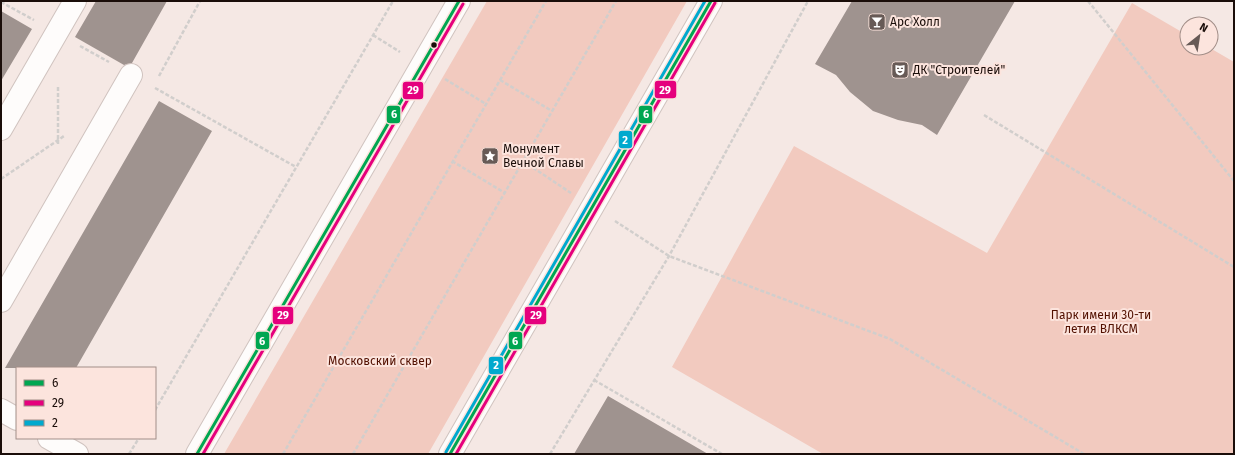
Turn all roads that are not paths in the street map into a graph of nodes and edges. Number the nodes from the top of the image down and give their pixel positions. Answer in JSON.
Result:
{"nodes":[{"id":1,"x":75,"y":1,"type":"edge"},
{"id":2,"x":459,"y":1,"type":"edge"},
{"id":3,"x":711,"y":1,"type":"edge"},
{"id":4,"x":131,"y":75,"type":"dead end"},
{"id":5,"x":1,"y":129,"type":"edge"},
{"id":6,"x":1,"y":301,"type":"edge"},
{"id":7,"x":1,"y":410,"type":"edge"},
{"id":8,"x":16,"y":418,"type":"edge"},
{"id":9,"x":51,"y":439,"type":"edge"},
{"id":10,"x":77,"y":454,"type":"edge"},
{"id":11,"x":197,"y":454,"type":"edge"},
{"id":12,"x":450,"y":454,"type":"edge"}],
"edges":[{"from":1,"to":5,"type":"main road"},
{"from":2,"to":11,"type":"main road"},
{"from":3,"to":12,"type":"main road"},
{"from":4,"to":6,"type":"main road"},
{"from":7,"to":8,"type":"main road"},
{"from":9,"to":10,"type":"main road"}]}
